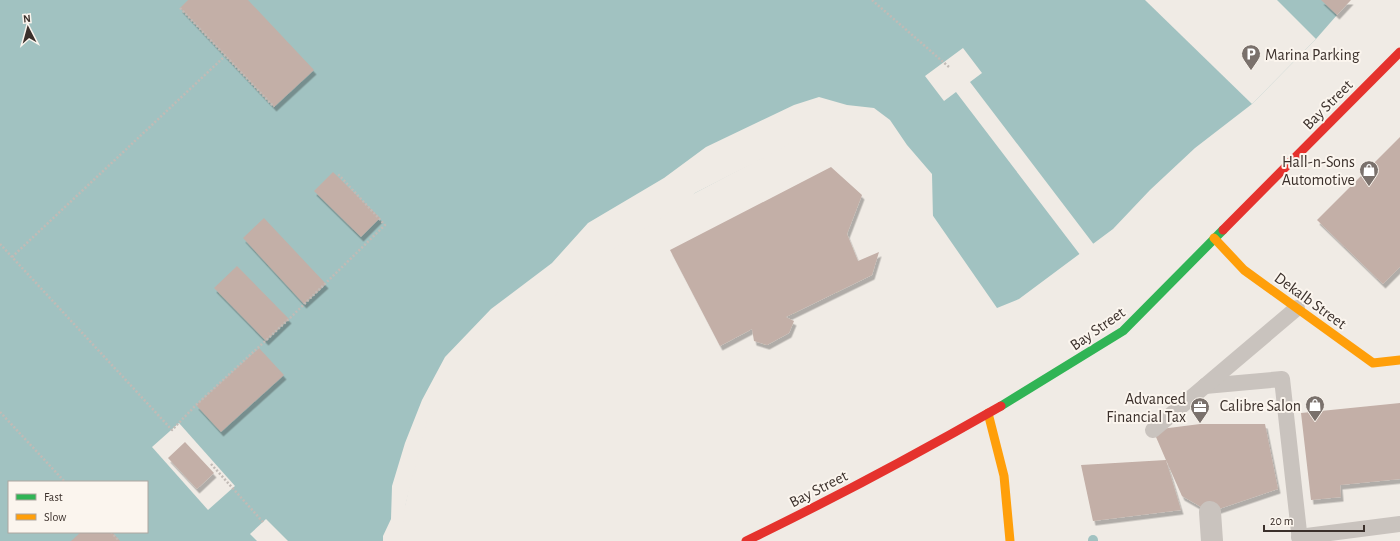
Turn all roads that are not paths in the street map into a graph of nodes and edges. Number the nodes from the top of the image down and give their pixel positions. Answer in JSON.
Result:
{"nodes":[{"id":1,"x":1400,"y":52,"type":"edge"},
{"id":2,"x":1214,"y":238,"type":"junction"},
{"id":3,"x":1297,"y":308,"type":"junction"},
{"id":4,"x":1400,"y":360,"type":"edge"},
{"id":5,"x":1205,"y":386,"type":"junction"},
{"id":6,"x":988,"y":412,"type":"junction"},
{"id":7,"x":1153,"y":430,"type":"dead end"},
{"id":8,"x":1210,"y":512,"type":"dead end"},
{"id":9,"x":1400,"y":524,"type":"edge"},
{"id":10,"x":1300,"y":539,"type":"edge"},
{"id":11,"x":746,"y":541,"type":"edge"},
{"id":12,"x":1010,"y":541,"type":"edge"},
{"id":13,"x":1212,"y":541,"type":"edge"}],
"edges":[{"from":1,"to":2,"type":"main road","name":"Bay Street"},
{"from":2,"to":3,"type":"main road","name":"Dekalb Street"},
{"from":2,"to":6,"type":"main road","name":"Bay Street"},
{"from":3,"to":4,"type":"main road","name":"Dekalb Street"},
{"from":3,"to":5,"type":"lane"},
{"from":5,"to":7,"type":"lane"},
{"from":5,"to":10,"type":"lane"},
{"from":6,"to":11,"type":"main road","name":"Bay Street"},
{"from":6,"to":12,"type":"main road"},
{"from":8,"to":13,"type":"street"},
{"from":9,"to":10,"type":"lane"}]}
